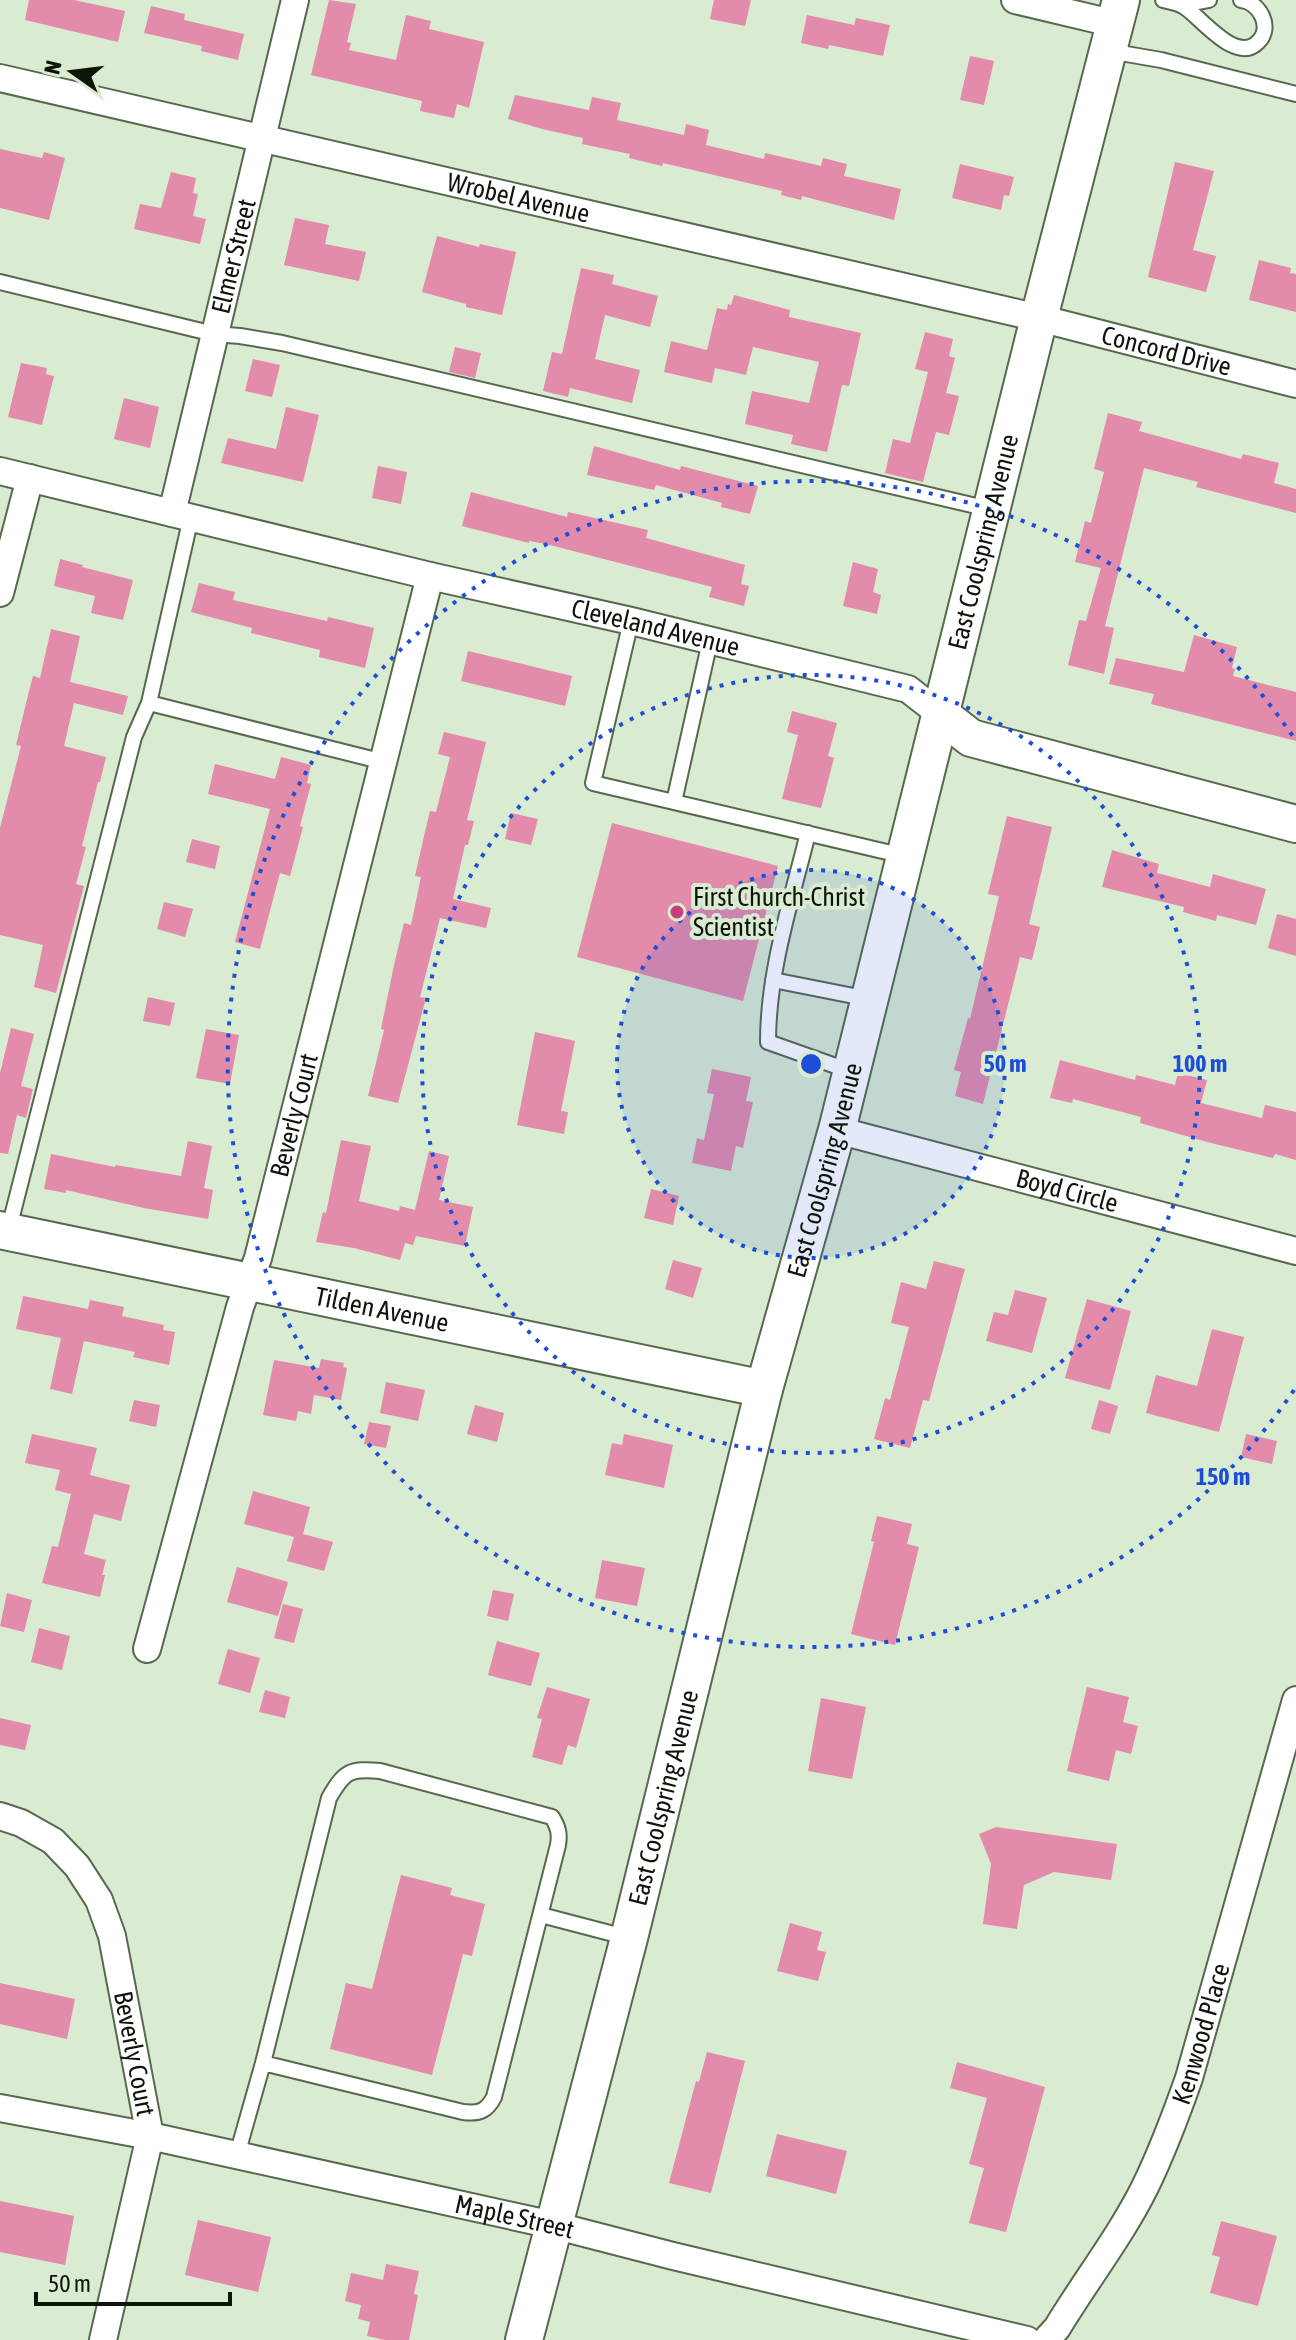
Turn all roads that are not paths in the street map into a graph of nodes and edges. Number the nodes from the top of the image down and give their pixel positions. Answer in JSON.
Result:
{"nodes":[{"id":1,"x":295,"y":0,"type":"edge"},
{"id":2,"x":1015,"y":0,"type":"edge"},
{"id":3,"x":1163,"y":0,"type":"edge"},
{"id":4,"x":1209,"y":0,"type":"edge"},
{"id":5,"x":1241,"y":0,"type":"edge"},
{"id":6,"x":1183,"y":5,"type":"junction"},
{"id":7,"x":1115,"y":25,"type":"edge"},
{"id":8,"x":0,"y":78,"type":"edge"},
{"id":9,"x":1296,"y":94,"type":"edge"},
{"id":10,"x":262,"y":138,"type":"junction"},
{"id":11,"x":0,"y":282,"type":"edge"},
{"id":12,"x":1039,"y":318,"type":"junction"},
{"id":13,"x":214,"y":334,"type":"junction"},
{"id":14,"x":1296,"y":384,"type":"edge"},
{"id":15,"x":0,"y":471,"type":"edge"},
{"id":16,"x":30,"y":478,"type":"junction"},
{"id":17,"x":991,"y":509,"type":"junction"},
{"id":18,"x":181,"y":515,"type":"junction"},
{"id":19,"x":430,"y":576,"type":"junction"},
{"id":20,"x":0,"y":593,"type":"edge"},
{"id":21,"x":631,"y":621,"type":"junction"},
{"id":22,"x":710,"y":641,"type":"junction"},
{"id":23,"x":149,"y":703,"type":"junction"},
{"id":24,"x":940,"y":714,"type":"junction"},
{"id":25,"x":384,"y":762,"type":"junction"},
{"id":26,"x":674,"y":802,"type":"junction"},
{"id":27,"x":1296,"y":824,"type":"edge"},
{"id":28,"x":808,"y":833,"type":"junction"},
{"id":29,"x":904,"y":856,"type":"junction"},
{"id":30,"x":773,"y":980,"type":"junction"},
{"id":31,"x":869,"y":999,"type":"junction"},
{"id":32,"x":851,"y":1071,"type":"junction"},
{"id":33,"x":837,"y":1130,"type":"junction"},
{"id":34,"x":4,"y":1231,"type":"edge"},
{"id":35,"x":1296,"y":1251,"type":"edge"},
{"id":36,"x":249,"y":1282,"type":"junction"},
{"id":37,"x":764,"y":1389,"type":"junction"},
{"id":38,"x":147,"y":1649,"type":"dead end"},
{"id":39,"x":1296,"y":1700,"type":"edge"},
{"id":40,"x":0,"y":1816,"type":"edge"},
{"id":41,"x":541,"y":1915,"type":"junction"},
{"id":42,"x":629,"y":1938,"type":"junction"},
{"id":43,"x":263,"y":2063,"type":"junction"},
{"id":44,"x":0,"y":2108,"type":"edge"},
{"id":45,"x":150,"y":2136,"type":"junction"},
{"id":46,"x":237,"y":2155,"type":"junction"},
{"id":47,"x":553,"y":2225,"type":"junction"},
{"id":48,"x":914,"y":2313,"type":"junction"},
{"id":49,"x":103,"y":2340,"type":"edge"},
{"id":50,"x":524,"y":2340,"type":"edge"},
{"id":51,"x":939,"y":2340,"type":"edge"},
{"id":52,"x":1027,"y":2340,"type":"edge"},
{"id":53,"x":1046,"y":2340,"type":"edge"}],
"edges":[{"from":1,"to":10,"type":"street","name":"Elmer Street"},
{"from":2,"to":7,"type":"street"},
{"from":3,"to":6,"type":"lane"},
{"from":4,"to":6,"type":"lane"},
{"from":5,"to":6,"type":"lane"},
{"from":7,"to":9,"type":"lane"},
{"from":7,"to":12,"type":"street","name":"East Coolspring Avenue"},
{"from":8,"to":10,"type":"street","name":"Wrobel Avenue"},
{"from":10,"to":12,"type":"street","name":"Wrobel Avenue"},
{"from":10,"to":13,"type":"street","name":"Elmer Street"},
{"from":11,"to":13,"type":"lane"},
{"from":12,"to":14,"type":"street","name":"Concord Drive"},
{"from":12,"to":17,"type":"street","name":"East Coolspring Avenue"},
{"from":13,"to":17,"type":"lane"},
{"from":13,"to":18,"type":"street","name":"Elmer Street"},
{"from":15,"to":16,"type":"street","name":"Cleveland Avenue"},
{"from":16,"to":18,"type":"street","name":"Cleveland Avenue"},
{"from":16,"to":20,"type":"street"},
{"from":17,"to":24,"type":"street","name":"East Coolspring Avenue"},
{"from":18,"to":19,"type":"street","name":"Cleveland Avenue"},
{"from":18,"to":23,"type":"lane"},
{"from":19,"to":21,"type":"street","name":"Cleveland Avenue"},
{"from":19,"to":25,"type":"street","name":"Beverly Court"},
{"from":21,"to":22,"type":"street","name":"Cleveland Avenue"},
{"from":21,"to":26,"type":"lane"},
{"from":22,"to":24,"type":"street","name":"Cleveland Avenue"},
{"from":22,"to":26,"type":"lane"},
{"from":23,"to":25,"type":"lane"},
{"from":23,"to":34,"type":"lane"},
{"from":24,"to":27,"type":"street","name":"Cleveland Avenue"},
{"from":24,"to":29,"type":"street","name":"East Coolspring Avenue"},
{"from":25,"to":36,"type":"street","name":"Beverly Court"},
{"from":26,"to":28,"type":"lane"},
{"from":28,"to":29,"type":"lane"},
{"from":28,"to":30,"type":"lane"},
{"from":29,"to":31,"type":"street","name":"East Coolspring Avenue"},
{"from":30,"to":31,"type":"lane"},
{"from":30,"to":32,"type":"lane"},
{"from":31,"to":32,"type":"street","name":"East Coolspring Avenue"},
{"from":32,"to":33,"type":"street","name":"East Coolspring Avenue"},
{"from":33,"to":35,"type":"street","name":"Boyd Circle"},
{"from":33,"to":37,"type":"street","name":"East Coolspring Avenue"},
{"from":34,"to":36,"type":"street","name":"Tilden Avenue"},
{"from":36,"to":37,"type":"street","name":"Tilden Avenue"},
{"from":36,"to":38,"type":"street","name":"Beverly Court"},
{"from":37,"to":42,"type":"street","name":"East Coolspring Avenue"},
{"from":39,"to":53,"type":"street","name":"Kenwood Place"},
{"from":40,"to":45,"type":"street","name":"Beverly Court"},
{"from":41,"to":42,"type":"lane"},
{"from":41,"to":43,"type":"lane"},
{"from":41,"to":43,"type":"lane"},
{"from":42,"to":47,"type":"street","name":"East Coolspring Avenue"},
{"from":43,"to":46,"type":"lane"},
{"from":44,"to":45,"type":"street","name":"Maple Street"},
{"from":45,"to":46,"type":"street","name":"Maple Street"},
{"from":45,"to":49,"type":"street","name":"Beverly Court"},
{"from":46,"to":47,"type":"street","name":"Maple Street"},
{"from":47,"to":48,"type":"street","name":"Maple Street"},
{"from":47,"to":50,"type":"street","name":"East Coolspring Avenue"},
{"from":48,"to":51,"type":"street"},
{"from":48,"to":52,"type":"street","name":"Maple Street"}]}
